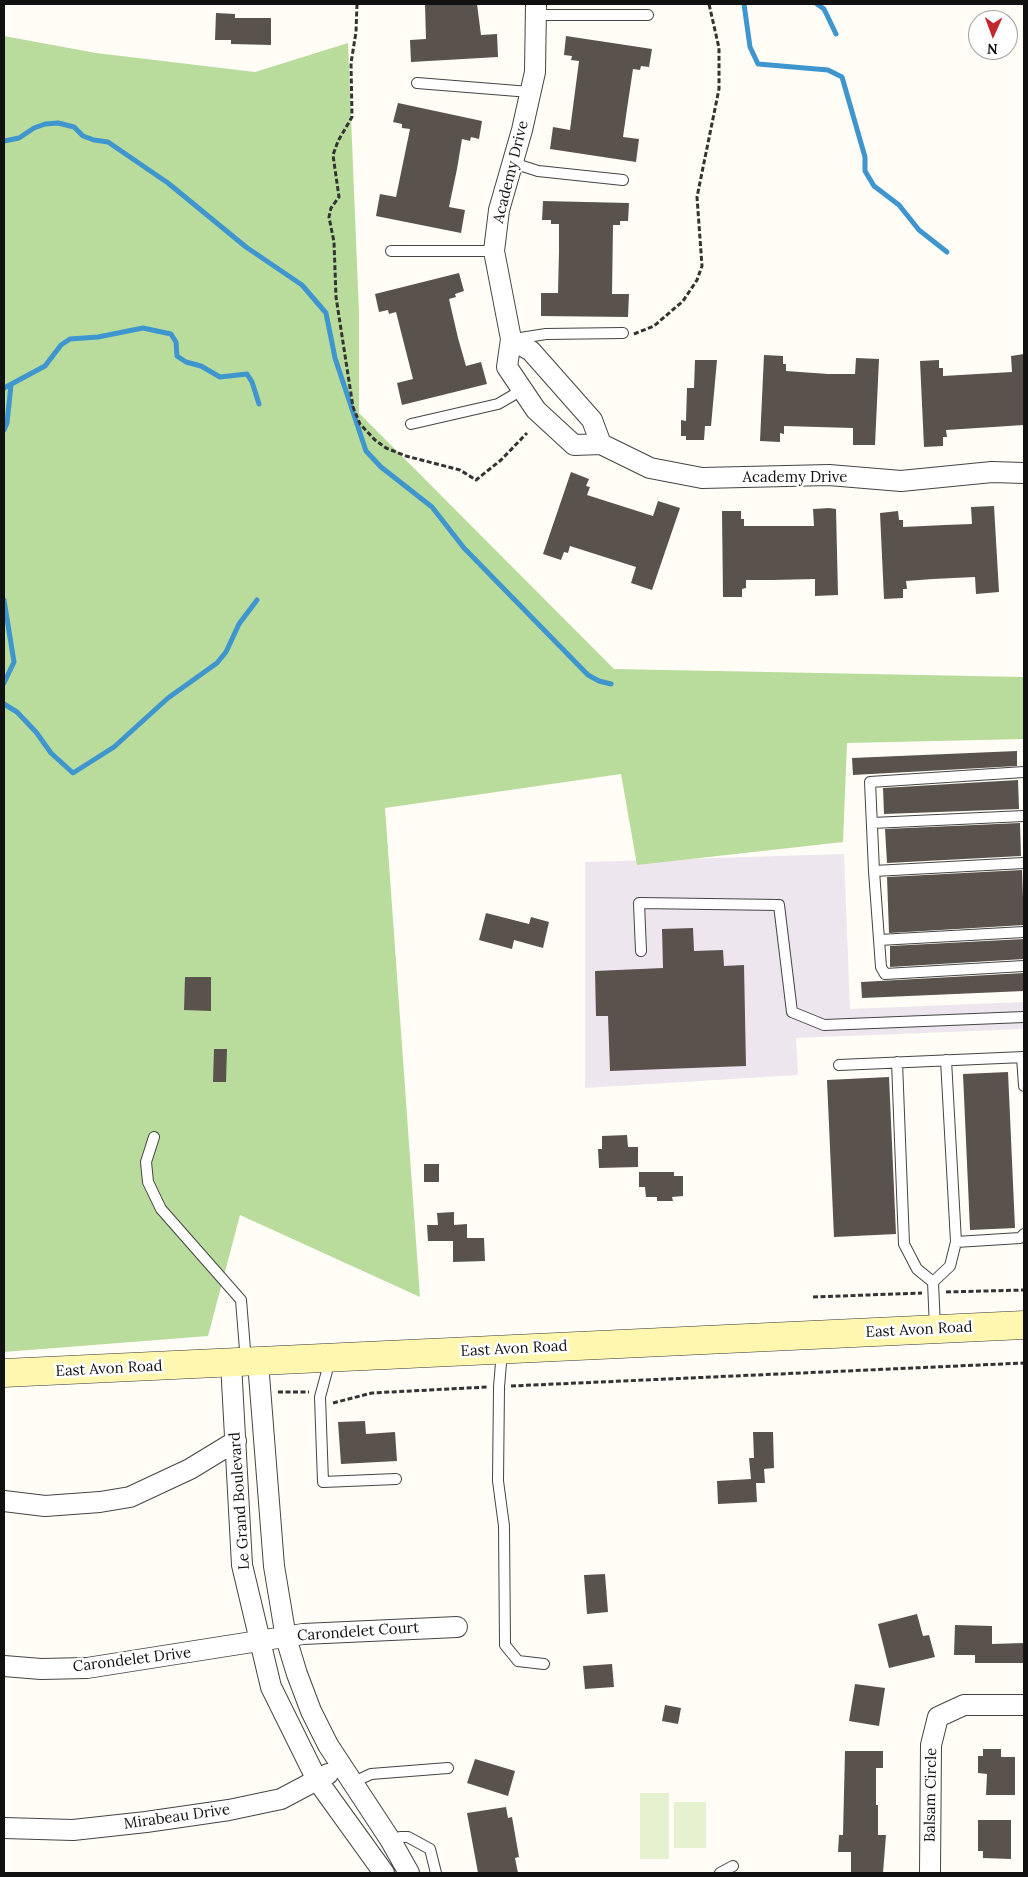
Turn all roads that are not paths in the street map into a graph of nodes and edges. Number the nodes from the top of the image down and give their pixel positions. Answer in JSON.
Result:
{"nodes":[{"id":1,"x":536,"y":9,"type":"edge"},
{"id":2,"x":648,"y":15,"type":"dead end"},
{"id":3,"x":417,"y":84,"type":"dead end"},
{"id":4,"x":530,"y":92,"type":"junction"},
{"id":5,"x":513,"y":163,"type":"junction"},
{"id":6,"x":623,"y":180,"type":"dead end"},
{"id":7,"x":391,"y":251,"type":"dead end"},
{"id":8,"x":494,"y":251,"type":"junction"},
{"id":9,"x":623,"y":333,"type":"dead end"},
{"id":10,"x":511,"y":339,"type":"junction"},
{"id":11,"x":522,"y":390,"type":"junction"},
{"id":12,"x":410,"y":424,"type":"dead end"},
{"id":13,"x":601,"y":444,"type":"junction"},
{"id":14,"x":1024,"y":473,"type":"edge"},
{"id":15,"x":1024,"y":772,"type":"edge"},
{"id":16,"x":1024,"y":816,"type":"edge"},
{"id":17,"x":872,"y":823,"type":"junction"},
{"id":18,"x":1024,"y":863,"type":"edge"},
{"id":19,"x":874,"y":871,"type":"junction"},
{"id":20,"x":1024,"y":932,"type":"edge"},
{"id":21,"x":879,"y":940,"type":"junction"},
{"id":22,"x":641,"y":952,"type":"dead end"},
{"id":23,"x":1024,"y":966,"type":"edge"},
{"id":24,"x":1024,"y":1017,"type":"edge"},
{"id":25,"x":1023,"y":1057,"type":"edge"},
{"id":26,"x":946,"y":1060,"type":"junction"},
{"id":27,"x":897,"y":1062,"type":"junction"},
{"id":28,"x":839,"y":1065,"type":"dead end"},
{"id":29,"x":1024,"y":1086,"type":"edge"},
{"id":30,"x":154,"y":1137,"type":"dead end"},
{"id":31,"x":1024,"y":1234,"type":"edge"},
{"id":32,"x":956,"y":1242,"type":"junction"},
{"id":33,"x":933,"y":1287,"type":"junction"},
{"id":34,"x":1024,"y":1325,"type":"edge"},
{"id":35,"x":936,"y":1329,"type":"junction"},
{"id":36,"x":502,"y":1350,"type":"junction"},
{"id":37,"x":330,"y":1358,"type":"junction"},
{"id":38,"x":245,"y":1363,"type":"junction"},
{"id":39,"x":4,"y":1373,"type":"edge"},
{"id":40,"x":236,"y":1441,"type":"junction"},
{"id":41,"x":396,"y":1479,"type":"dead end"},
{"id":42,"x":4,"y":1501,"type":"edge"},
{"id":43,"x":457,"y":1627,"type":"dead end"},
{"id":44,"x":286,"y":1638,"type":"junction"},
{"id":45,"x":260,"y":1640,"type":"junction"},
{"id":46,"x":544,"y":1664,"type":"dead end"},
{"id":47,"x":4,"y":1666,"type":"edge"},
{"id":48,"x":1024,"y":1705,"type":"edge"},
{"id":49,"x":448,"y":1768,"type":"dead end"},
{"id":50,"x":347,"y":1774,"type":"junction"},
{"id":51,"x":317,"y":1780,"type":"junction"},
{"id":52,"x":4,"y":1828,"type":"edge"},
{"id":53,"x":391,"y":1841,"type":"junction"},
{"id":54,"x":733,"y":1866,"type":"dead end"},
{"id":55,"x":384,"y":1873,"type":"edge"},
{"id":56,"x":409,"y":1873,"type":"edge"},
{"id":57,"x":436,"y":1873,"type":"edge"},
{"id":58,"x":720,"y":1873,"type":"edge"},
{"id":59,"x":930,"y":1873,"type":"edge"}],
"edges":[{"from":1,"to":2,"type":"lane"},
{"from":1,"to":4,"type":"street","name":"Academy Drive"},
{"from":3,"to":4,"type":"lane"},
{"from":4,"to":5,"type":"street","name":"Academy Drive"},
{"from":5,"to":6,"type":"lane"},
{"from":5,"to":8,"type":"street","name":"Academy Drive"},
{"from":7,"to":8,"type":"lane"},
{"from":8,"to":10,"type":"street","name":"Academy Drive"},
{"from":9,"to":10,"type":"lane"},
{"from":10,"to":11,"type":"street","name":"Academy Drive"},
{"from":10,"to":13,"type":"street"},
{"from":11,"to":12,"type":"lane"},
{"from":11,"to":13,"type":"street","name":"Academy Drive"},
{"from":13,"to":14,"type":"street","name":"Academy Drive"},
{"from":15,"to":17,"type":"lane"},
{"from":16,"to":17,"type":"lane"},
{"from":17,"to":19,"type":"lane"},
{"from":18,"to":19,"type":"lane"},
{"from":19,"to":21,"type":"lane"},
{"from":20,"to":21,"type":"lane"},
{"from":21,"to":23,"type":"lane"},
{"from":22,"to":24,"type":"lane"},
{"from":25,"to":26,"type":"lane"},
{"from":25,"to":29,"type":"lane"},
{"from":26,"to":27,"type":"lane"},
{"from":26,"to":32,"type":"lane"},
{"from":27,"to":28,"type":"lane"},
{"from":27,"to":33,"type":"lane"},
{"from":30,"to":38,"type":"lane"},
{"from":31,"to":32,"type":"lane"},
{"from":32,"to":33,"type":"lane"},
{"from":33,"to":35,"type":"lane"},
{"from":34,"to":35,"type":"main road","name":"East Avon Road"},
{"from":35,"to":36,"type":"main road","name":"East Avon Road"},
{"from":36,"to":37,"type":"main road","name":"East Avon Road"},
{"from":36,"to":46,"type":"lane"},
{"from":37,"to":38,"type":"main road","name":"East Avon Road"},
{"from":37,"to":41,"type":"lane"},
{"from":38,"to":39,"type":"main road","name":"East Avon Road"},
{"from":38,"to":40,"type":"street","name":"Le Grand Boulevard"},
{"from":38,"to":44,"type":"street","name":"Le Grand Boulevard"},
{"from":40,"to":42,"type":"street"},
{"from":40,"to":45,"type":"street","name":"Le Grand Boulevard"},
{"from":43,"to":44,"type":"street","name":"Carondelet Court"},
{"from":44,"to":45,"type":"street","name":"Carondelet Court"},
{"from":44,"to":50,"type":"street","name":"Le Grand Boulevard"},
{"from":45,"to":47,"type":"street","name":"Carondelet Drive"},
{"from":45,"to":51,"type":"street","name":"Le Grand Boulevard"},
{"from":48,"to":59,"type":"street","name":"Balsam Circle"},
{"from":49,"to":50,"type":"lane"},
{"from":50,"to":51,"type":"street","name":"Mirabeau Drive"},
{"from":50,"to":53,"type":"street","name":"Le Grand Boulevard"},
{"from":51,"to":52,"type":"street","name":"Mirabeau Drive"},
{"from":51,"to":55,"type":"street","name":"Le Grand Boulevard"},
{"from":53,"to":56,"type":"street","name":"Le Grand Boulevard"},
{"from":53,"to":57,"type":"lane"},
{"from":54,"to":58,"type":"lane"}]}
